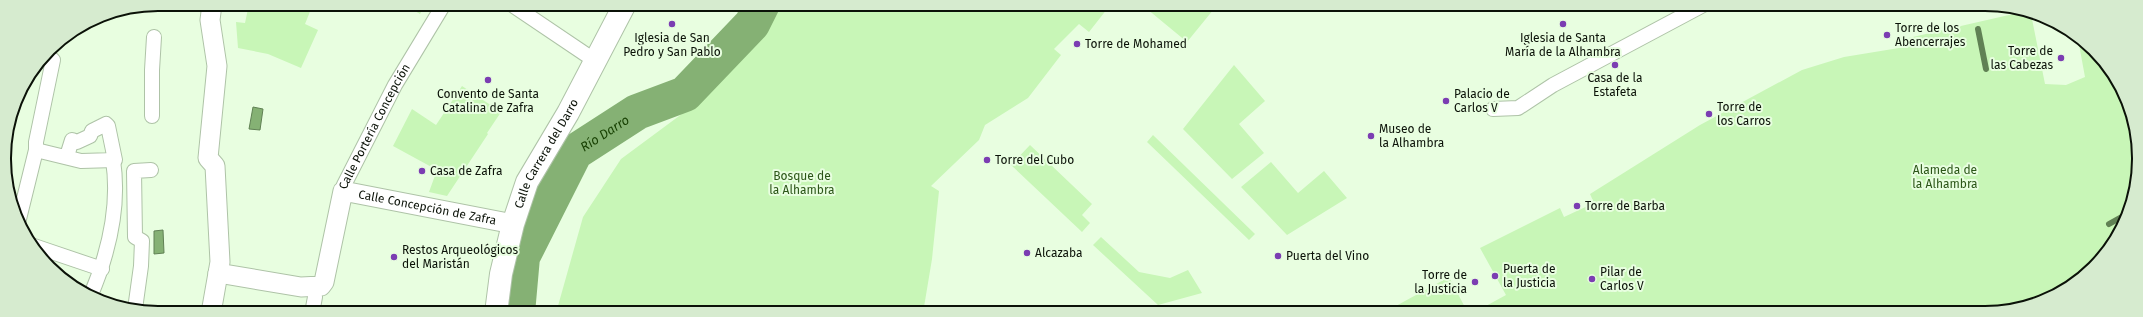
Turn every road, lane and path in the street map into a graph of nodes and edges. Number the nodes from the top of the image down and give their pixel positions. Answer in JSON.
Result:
{"nodes":[{"id":1,"x":211,"y":11,"type":"edge"},
{"id":2,"x":440,"y":11,"type":"edge"},
{"id":3,"x":521,"y":11,"type":"edge"},
{"id":4,"x":621,"y":11,"type":"edge"},
{"id":5,"x":1692,"y":11,"type":"edge"},
{"id":6,"x":154,"y":37,"type":"dead end"},
{"id":7,"x":51,"y":58,"type":"edge"},
{"id":8,"x":594,"y":60,"type":"junction"},
{"id":9,"x":1493,"y":109,"type":"dead end"},
{"id":10,"x":152,"y":116,"type":"dead end"},
{"id":11,"x":36,"y":150,"type":"junction"},
{"id":12,"x":67,"y":156,"type":"junction"},
{"id":13,"x":114,"y":160,"type":"junction"},
{"id":14,"x":151,"y":170,"type":"dead end"},
{"id":15,"x":343,"y":192,"type":"junction"},
{"id":16,"x":21,"y":212,"type":"edge"},
{"id":17,"x":512,"y":224,"type":"junction"},
{"id":18,"x":42,"y":249,"type":"edge"},
{"id":19,"x":102,"y":270,"type":"junction"},
{"id":20,"x":218,"y":274,"type":"junction"},
{"id":21,"x":320,"y":289,"type":"junction"},
{"id":22,"x":93,"y":291,"type":"edge"},
{"id":23,"x":136,"y":304,"type":"edge"},
{"id":24,"x":212,"y":306,"type":"edge"},
{"id":25,"x":314,"y":306,"type":"edge"},
{"id":26,"x":497,"y":306,"type":"edge"}],
"edges":[{"from":1,"to":20,"type":"street"},
{"from":2,"to":15,"type":"street","name":"Calle Portería Concepción"},
{"from":3,"to":8,"type":"street"},
{"from":4,"to":8,"type":"street","name":"Calle Carrera del Darro"},
{"from":5,"to":9,"type":"street"},
{"from":6,"to":10,"type":"street"},
{"from":7,"to":11,"type":"street"},
{"from":8,"to":17,"type":"street","name":"Calle Carrera del Darro"},
{"from":11,"to":12,"type":"street"},
{"from":11,"to":16,"type":"street"},
{"from":12,"to":13,"type":"street"},
{"from":12,"to":13,"type":"street"},
{"from":13,"to":19,"type":"street"},
{"from":14,"to":23,"type":"street"},
{"from":15,"to":17,"type":"street","name":"Calle Concepción de Zafra"},
{"from":15,"to":21,"type":"street","name":"Calle Portería Concepción"},
{"from":17,"to":26,"type":"street","name":"Calle Carrera del Darro"},
{"from":18,"to":19,"type":"street"},
{"from":19,"to":22,"type":"street"},
{"from":20,"to":21,"type":"street"},
{"from":20,"to":24,"type":"street"},
{"from":21,"to":25,"type":"street"}]}
